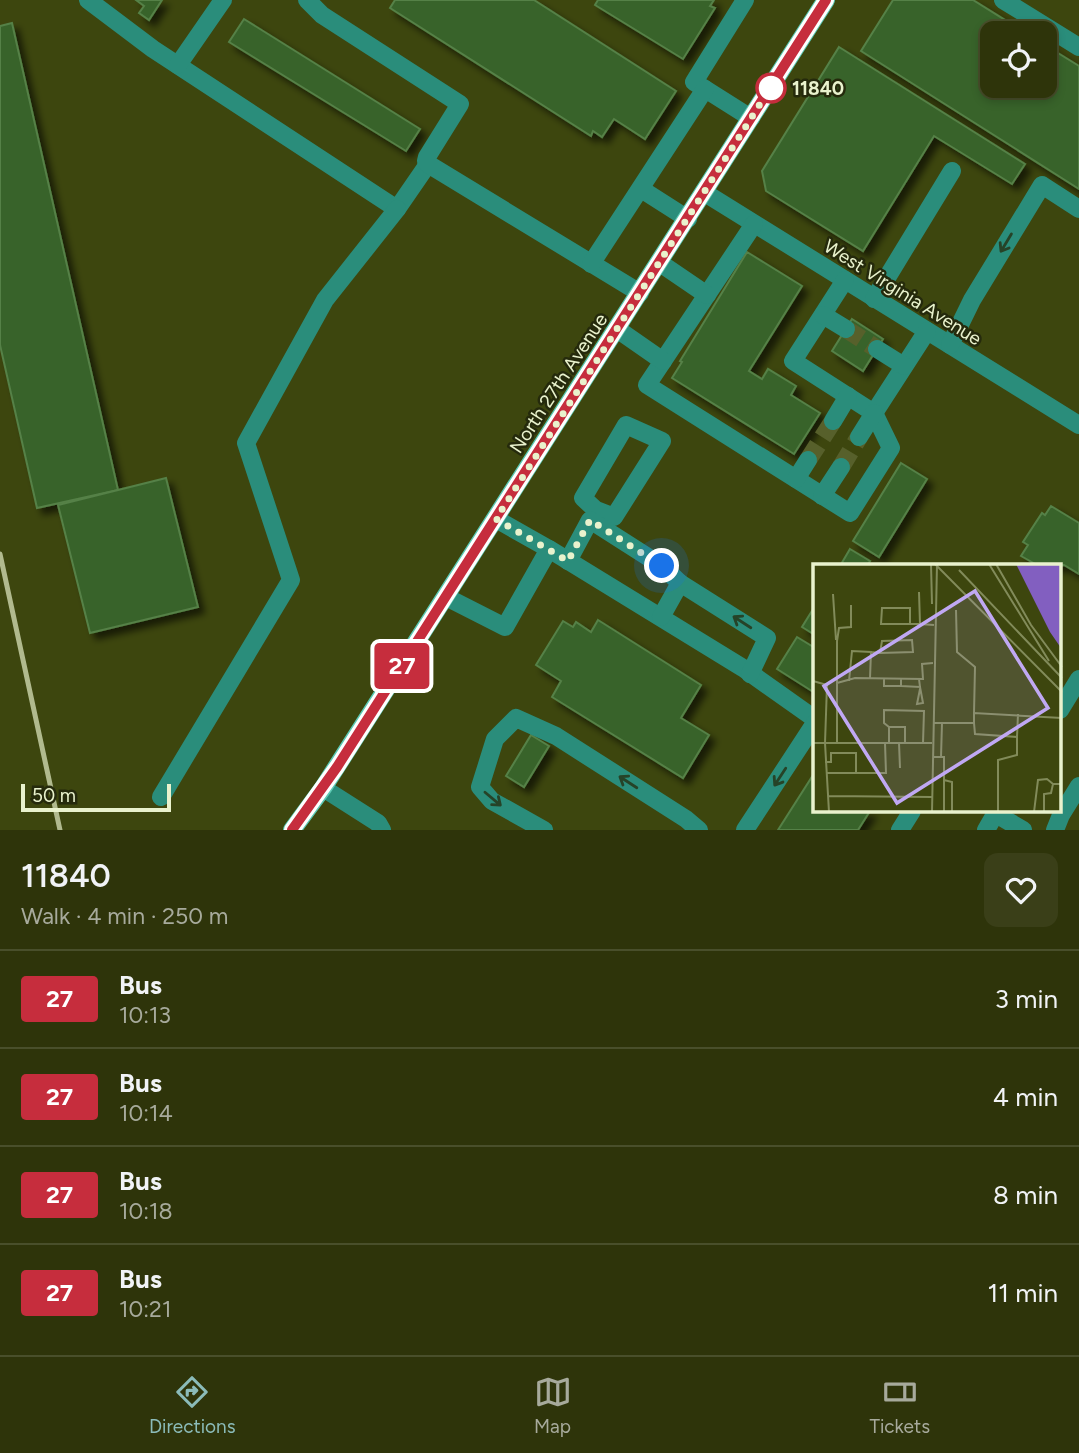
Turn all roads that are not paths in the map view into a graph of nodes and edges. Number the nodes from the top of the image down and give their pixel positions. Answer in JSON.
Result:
{"nodes":[{"id":1,"x":88,"y":0,"type":"edge"},
{"id":2,"x":223,"y":0,"type":"edge"},
{"id":3,"x":307,"y":0,"type":"edge"},
{"id":4,"x":745,"y":0,"type":"edge"},
{"id":5,"x":826,"y":0,"type":"edge"},
{"id":6,"x":1003,"y":0,"type":"edge"},
{"id":7,"x":1079,"y":47,"type":"edge"},
{"id":8,"x":178,"y":65,"type":"junction"},
{"id":9,"x":705,"y":89,"type":"junction"},
{"id":10,"x":751,"y":118,"type":"junction"},
{"id":11,"x":428,"y":164,"type":"junction"},
{"id":12,"x":951,"y":171,"type":"dead end"},
{"id":13,"x":641,"y":189,"type":"junction"},
{"id":14,"x":705,"y":193,"type":"junction"},
{"id":15,"x":397,"y":209,"type":"junction"},
{"id":16,"x":1079,"y":209,"type":"edge"},
{"id":17,"x":688,"y":219,"type":"junction"},
{"id":18,"x":754,"y":224,"type":"junction"},
{"id":19,"x":660,"y":263,"type":"junction"},
{"id":20,"x":591,"y":264,"type":"junction"},
{"id":21,"x":845,"y":280,"type":"junction"},
{"id":22,"x":640,"y":293,"type":"junction"},
{"id":23,"x":707,"y":295,"type":"junction"},
{"id":24,"x":874,"y":299,"type":"junction"},
{"id":25,"x":823,"y":315,"type":"junction"},
{"id":26,"x":617,"y":329,"type":"junction"},
{"id":27,"x":846,"y":329,"type":"tunnel mouth"},
{"id":28,"x":927,"y":331,"type":"junction"},
{"id":29,"x":950,"y":345,"type":"junction"},
{"id":30,"x":877,"y":349,"type":"tunnel mouth"},
{"id":31,"x":663,"y":361,"type":"junction"},
{"id":32,"x":904,"y":366,"type":"junction"},
{"id":33,"x":848,"y":396,"type":"junction"},
{"id":34,"x":874,"y":413,"type":"junction"},
{"id":35,"x":833,"y":421,"type":"tunnel mouth"},
{"id":36,"x":1079,"y":425,"type":"edge"},
{"id":37,"x":859,"y":437,"type":"tunnel mouth"},
{"id":38,"x":808,"y":460,"type":"tunnel mouth"},
{"id":39,"x":841,"y":467,"type":"tunnel mouth"},
{"id":40,"x":796,"y":479,"type":"junction"},
{"id":41,"x":822,"y":496,"type":"junction"},
{"id":42,"x":593,"y":515,"type":"junction"},
{"id":43,"x":496,"y":519,"type":"junction"},
{"id":44,"x":549,"y":549,"type":"junction"},
{"id":45,"x":568,"y":561,"type":"junction"},
{"id":46,"x":680,"y":583,"type":"junction"},
{"id":47,"x":446,"y":597,"type":"junction"},
{"id":48,"x":661,"y":617,"type":"junction"},
{"id":49,"x":750,"y":674,"type":"junction"},
{"id":50,"x":1079,"y":679,"type":"edge"},
{"id":51,"x":1062,"y":707,"type":"edge"},
{"id":52,"x":813,"y":720,"type":"edge"},
{"id":53,"x":813,"y":724,"type":"edge"},
{"id":54,"x":1079,"y":786,"type":"edge"},
{"id":55,"x":323,"y":788,"type":"junction"},
{"id":56,"x":161,"y":797,"type":"dead end"},
{"id":57,"x":911,"y":813,"type":"edge"},
{"id":58,"x":996,"y":813,"type":"edge"},
{"id":59,"x":998,"y":813,"type":"edge"},
{"id":60,"x":687,"y":826,"type":"edge"},
{"id":61,"x":292,"y":830,"type":"edge"},
{"id":62,"x":301,"y":830,"type":"edge"},
{"id":63,"x":382,"y":830,"type":"edge"},
{"id":64,"x":544,"y":830,"type":"edge"},
{"id":65,"x":745,"y":830,"type":"edge"},
{"id":66,"x":900,"y":830,"type":"edge"},
{"id":67,"x":986,"y":830,"type":"edge"},
{"id":68,"x":1023,"y":830,"type":"edge"},
{"id":69,"x":1055,"y":830,"type":"edge"}],
"edges":[{"from":1,"to":8,"type":"street"},
{"from":2,"to":8,"type":"street"},
{"from":3,"to":11,"type":"street"},
{"from":4,"to":9,"type":"street"},
{"from":5,"to":10,"type":"main road","name":"North 27th Avenue"},
{"from":6,"to":7,"type":"street"},
{"from":8,"to":15,"type":"street"},
{"from":9,"to":10,"type":"street"},
{"from":9,"to":13,"type":"street"},
{"from":10,"to":14,"type":"main road","name":"North 27th Avenue"},
{"from":11,"to":15,"type":"street"},
{"from":11,"to":20,"type":"street"},
{"from":12,"to":24,"type":"street"},
{"from":13,"to":17,"type":"street"},
{"from":13,"to":20,"type":"street"},
{"from":14,"to":17,"type":"main road","name":"North 27th Avenue"},
{"from":14,"to":18,"type":"street","name":"West Virginia Avenue"},
{"from":15,"to":56,"type":"street"},
{"from":16,"to":29,"type":"street","one_way":true},
{"from":17,"to":19,"type":"main road","name":"North 27th Avenue"},
{"from":18,"to":21,"type":"street","name":"West Virginia Avenue"},
{"from":18,"to":23,"type":"street"},
{"from":19,"to":22,"type":"main road","name":"North 27th Avenue"},
{"from":19,"to":23,"type":"street"},
{"from":20,"to":22,"type":"street"},
{"from":21,"to":24,"type":"street","name":"West Virginia Avenue"},
{"from":21,"to":25,"type":"street"},
{"from":22,"to":26,"type":"main road","name":"North 27th Avenue"},
{"from":23,"to":31,"type":"street"},
{"from":24,"to":28,"type":"street","name":"West Virginia Avenue"},
{"from":25,"to":27,"type":"street"},
{"from":25,"to":33,"type":"street"},
{"from":26,"to":31,"type":"street"},
{"from":26,"to":43,"type":"main road","name":"North 27th Avenue"},
{"from":28,"to":29,"type":"street","name":"West Virginia Avenue"},
{"from":28,"to":32,"type":"street"},
{"from":29,"to":36,"type":"street","name":"West Virginia Avenue"},
{"from":30,"to":32,"type":"street"},
{"from":31,"to":40,"type":"street"},
{"from":32,"to":34,"type":"street"},
{"from":33,"to":34,"type":"street"},
{"from":33,"to":35,"type":"street"},
{"from":34,"to":37,"type":"street"},
{"from":34,"to":41,"type":"street"},
{"from":38,"to":40,"type":"street"},
{"from":39,"to":41,"type":"street"},
{"from":40,"to":41,"type":"street"},
{"from":42,"to":42,"type":"street"},
{"from":42,"to":45,"type":"street"},
{"from":42,"to":46,"type":"street"},
{"from":43,"to":44,"type":"street"},
{"from":43,"to":47,"type":"main road","name":"North 27th Avenue"},
{"from":44,"to":45,"type":"street"},
{"from":44,"to":47,"type":"street"},
{"from":45,"to":48,"type":"street"},
{"from":46,"to":48,"type":"street"},
{"from":49,"to":46,"type":"street","one_way":true},
{"from":47,"to":55,"type":"main road","name":"North 27th Avenue"},
{"from":48,"to":49,"type":"street"},
{"from":49,"to":52,"type":"street"},
{"from":50,"to":51,"type":"street"},
{"from":53,"to":65,"type":"street","one_way":true},
{"from":54,"to":69,"type":"street"},
{"from":55,"to":61,"type":"main road","name":"North 27th Avenue"},
{"from":55,"to":62,"type":"main road","name":"North 27th Avenue"},
{"from":55,"to":63,"type":"street"},
{"from":57,"to":66,"type":"street"},
{"from":58,"to":67,"type":"street"},
{"from":59,"to":68,"type":"street"},
{"from":60,"to":64,"type":"street","one_way":true}]}
